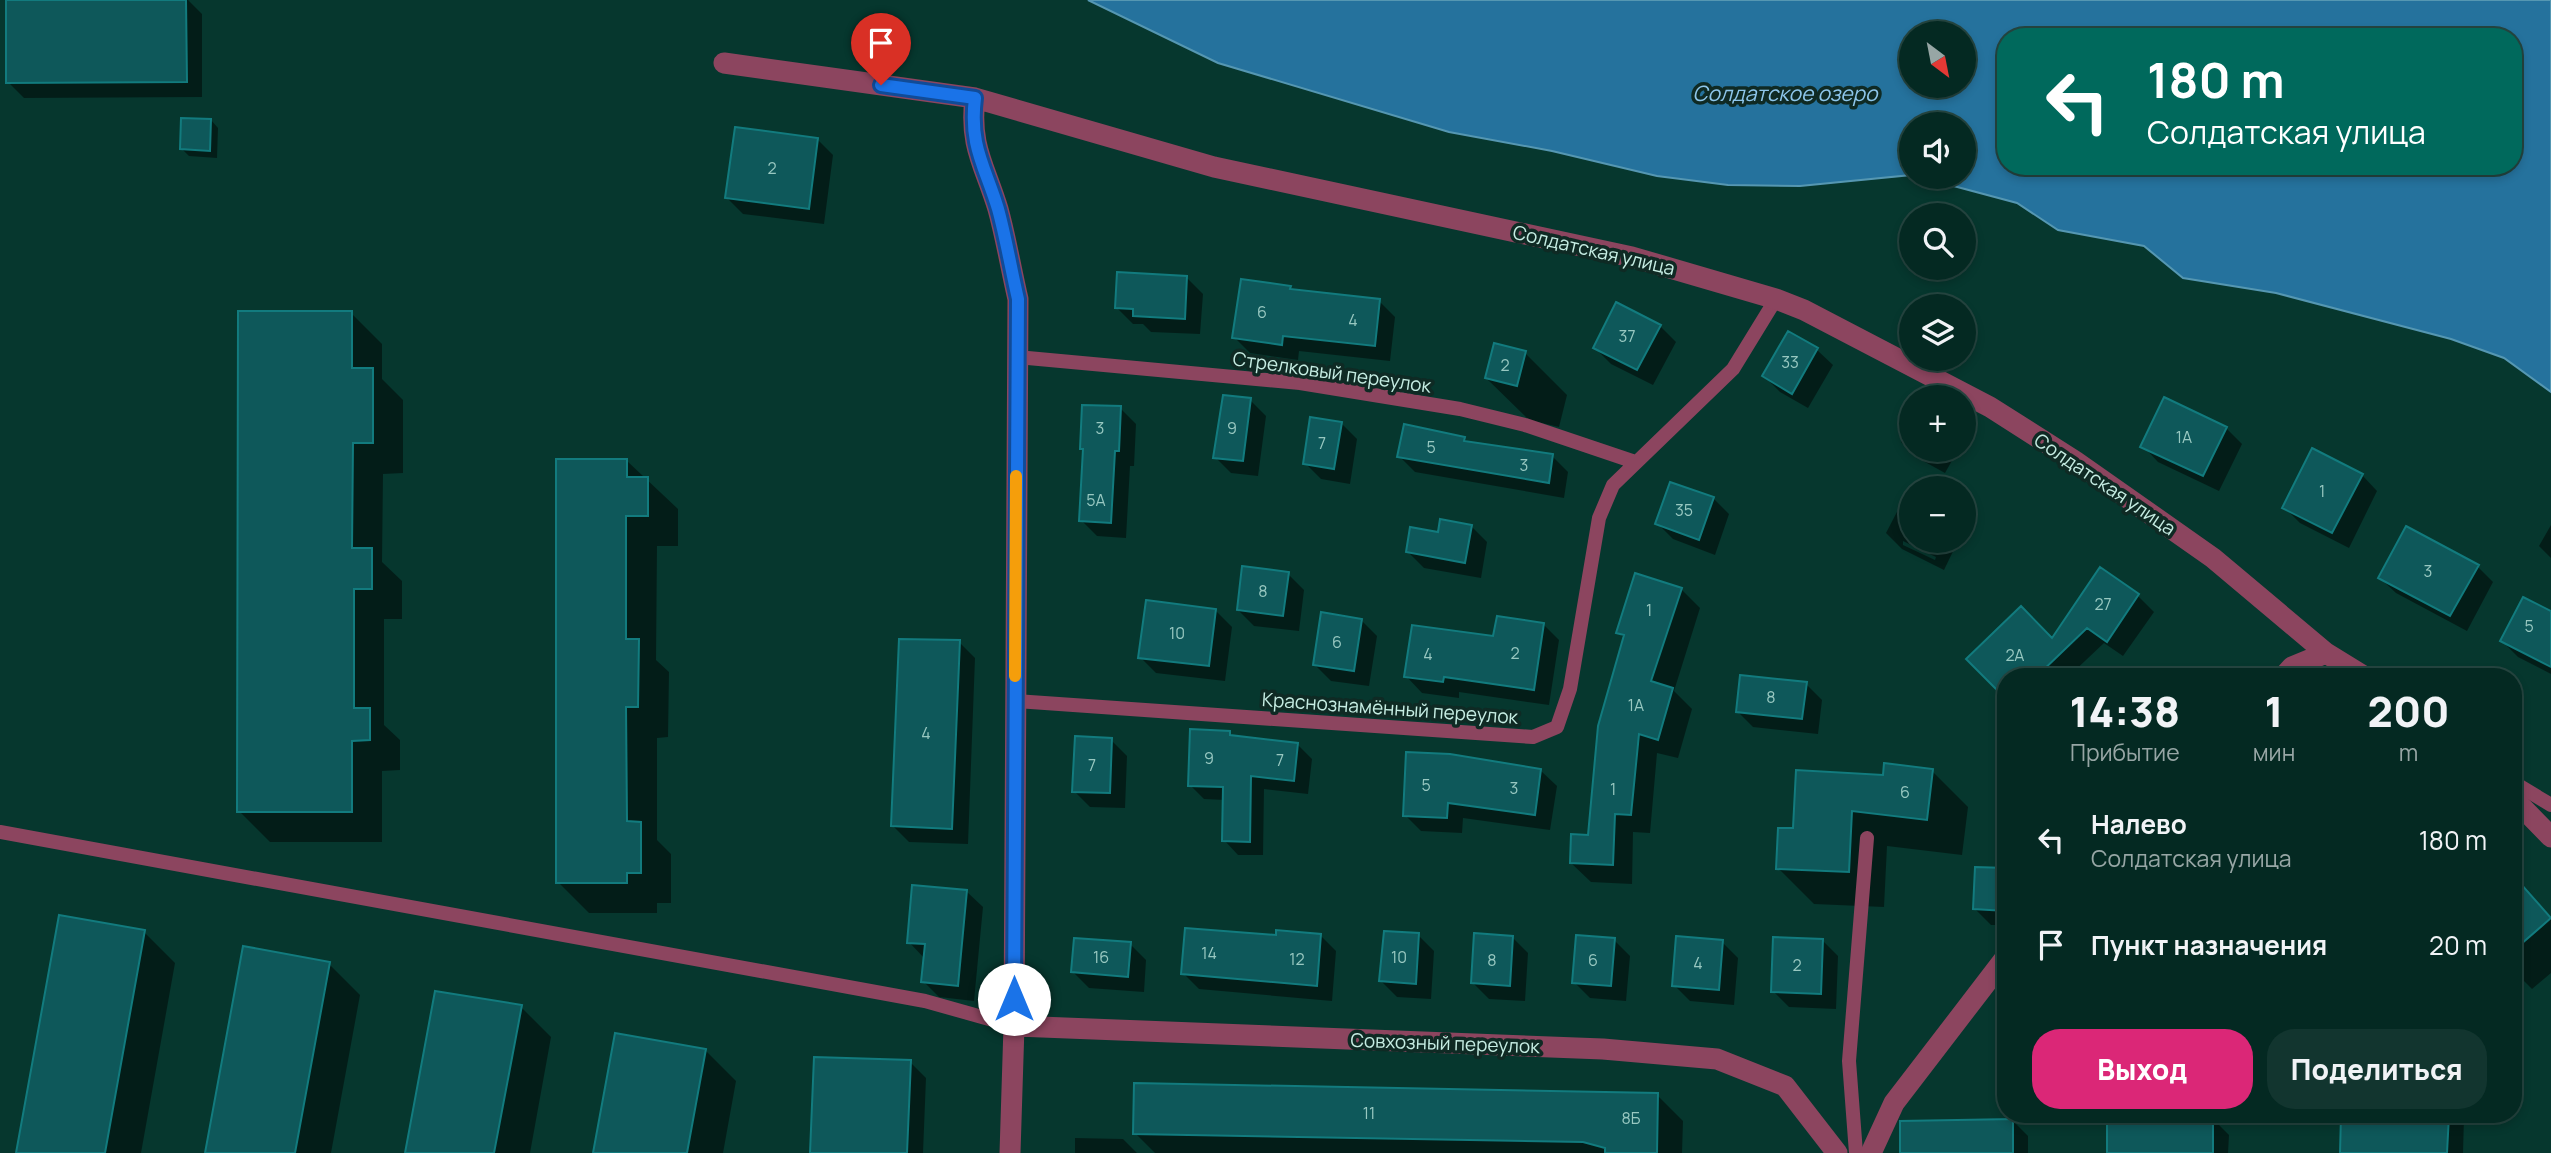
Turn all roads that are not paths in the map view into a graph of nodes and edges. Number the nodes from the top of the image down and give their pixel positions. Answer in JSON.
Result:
{"nodes":[{"id":1,"x":724,"y":63,"type":"dead end"},
{"id":2,"x":975,"y":98,"type":"junction"},
{"id":3,"x":1776,"y":299,"type":"junction"},
{"id":4,"x":1017,"y":357,"type":"junction"},
{"id":5,"x":1635,"y":462,"type":"junction"},
{"id":6,"x":2326,"y":653,"type":"junction"},
{"id":7,"x":2291,"y":668,"type":"edge"},
{"id":8,"x":2350,"y":668,"type":"edge"},
{"id":9,"x":1015,"y":701,"type":"junction"},
{"id":10,"x":2522,"y":787,"type":"edge"},
{"id":11,"x":2551,"y":805,"type":"edge"},
{"id":12,"x":2522,"y":807,"type":"edge"},
{"id":13,"x":0,"y":832,"type":"edge"},
{"id":14,"x":2551,"y":837,"type":"edge"},
{"id":15,"x":1867,"y":838,"type":"dead end"},
{"id":16,"x":1997,"y":969,"type":"edge"},
{"id":17,"x":1014,"y":1026,"type":"junction"},
{"id":18,"x":1010,"y":1153,"type":"edge"},
{"id":19,"x":1837,"y":1153,"type":"edge"},
{"id":20,"x":1856,"y":1153,"type":"edge"},
{"id":21,"x":1871,"y":1153,"type":"edge"}],
"edges":[{"from":1,"to":2,"type":"street","name":"Солдатская улица"},
{"from":2,"to":3,"type":"street","name":"Солдатская улица"},
{"from":2,"to":4,"type":"street"},
{"from":3,"to":5,"type":"lane","name":"Краснознамённый переулок"},
{"from":3,"to":6,"type":"street","name":"Солдатская улица"},
{"from":4,"to":5,"type":"lane","name":"Стрелковый переулок"},
{"from":4,"to":9,"type":"street"},
{"from":5,"to":9,"type":"lane","name":"Краснознамённый переулок"},
{"from":6,"to":7,"type":"street"},
{"from":6,"to":8,"type":"street","name":"Солдатская улица"},
{"from":9,"to":17,"type":"street"},
{"from":10,"to":11,"type":"lane"},
{"from":12,"to":14,"type":"street"},
{"from":13,"to":17,"type":"lane"},
{"from":15,"to":20,"type":"lane"},
{"from":16,"to":21,"type":"street"},
{"from":17,"to":18,"type":"street"},
{"from":17,"to":19,"type":"street","name":"Совхозный переулок"}]}
